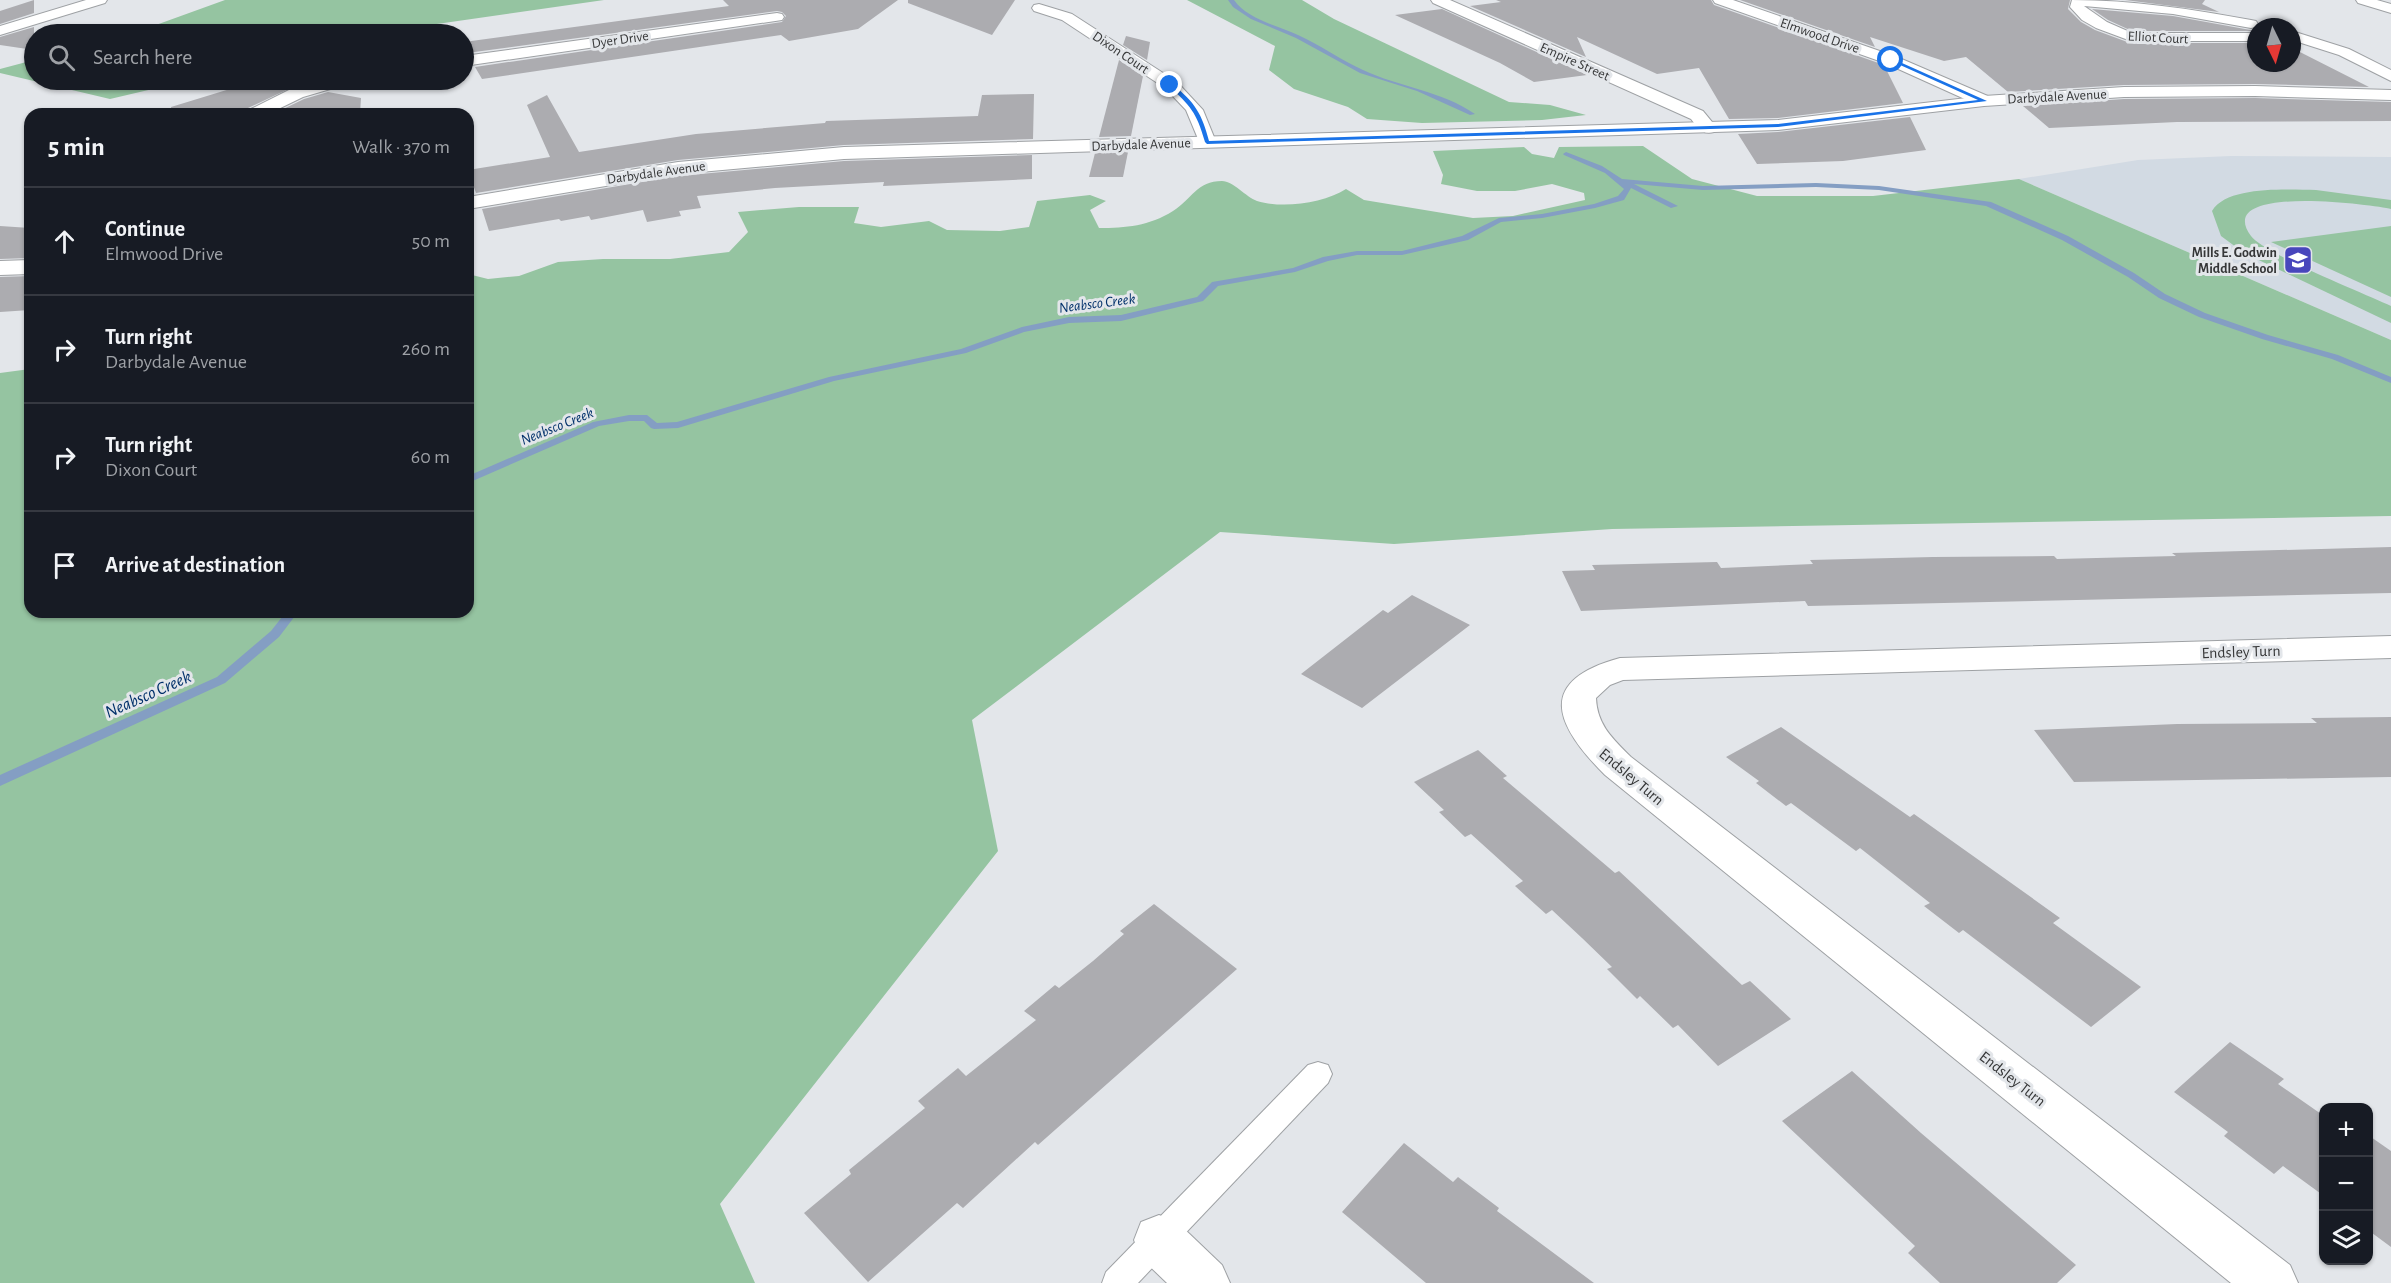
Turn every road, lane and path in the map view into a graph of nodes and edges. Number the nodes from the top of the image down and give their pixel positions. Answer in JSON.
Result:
{"nodes":[{"id":1,"x":100,"y":0,"type":"edge"},
{"id":2,"x":1438,"y":0,"type":"edge"},
{"id":3,"x":1720,"y":0,"type":"edge"},
{"id":4,"x":2081,"y":0,"type":"edge"},
{"id":5,"x":2363,"y":0,"type":"edge"},
{"id":6,"x":1039,"y":8,"type":"dead end"},
{"id":7,"x":2391,"y":9,"type":"edge"},
{"id":8,"x":777,"y":17,"type":"dead end"},
{"id":9,"x":2247,"y":24,"type":"edge"},
{"id":10,"x":0,"y":31,"type":"edge"},
{"id":11,"x":2247,"y":37,"type":"edge"},
{"id":12,"x":2301,"y":38,"type":"edge"},
{"id":13,"x":2381,"y":55,"type":"dead end"},
{"id":14,"x":2355,"y":56,"type":"junction"},
{"id":15,"x":474,"y":59,"type":"edge"},
{"id":16,"x":2391,"y":76,"type":"edge"},
{"id":17,"x":308,"y":90,"type":"edge"},
{"id":18,"x":2391,"y":95,"type":"edge"},
{"id":19,"x":1984,"y":101,"type":"junction"},
{"id":20,"x":267,"y":108,"type":"edge"},
{"id":21,"x":1708,"y":128,"type":"junction"},
{"id":22,"x":1207,"y":142,"type":"junction"},
{"id":23,"x":474,"y":202,"type":"edge"},
{"id":24,"x":24,"y":267,"type":"edge"},
{"id":25,"x":0,"y":268,"type":"edge"},
{"id":26,"x":2391,"y":647,"type":"edge"},
{"id":27,"x":1318,"y":1074,"type":"dead end"},
{"id":28,"x":1159,"y":1240,"type":"junction"},
{"id":29,"x":1117,"y":1283,"type":"edge"},
{"id":30,"x":1204,"y":1283,"type":"edge"},
{"id":31,"x":2272,"y":1283,"type":"edge"}],
"edges":[{"from":1,"to":10,"type":"street"},
{"from":2,"to":21,"type":"street","name":"Empire Street"},
{"from":3,"to":19,"type":"street","name":"Elmwood Drive"},
{"from":4,"to":9,"type":"street"},
{"from":4,"to":11,"type":"street","name":"Elliot Court"},
{"from":5,"to":7,"type":"street"},
{"from":6,"to":22,"type":"street","name":"Dixon Court"},
{"from":8,"to":15,"type":"street","name":"Dyer Drive"},
{"from":12,"to":14,"type":"street"},
{"from":13,"to":14,"type":"street"},
{"from":14,"to":16,"type":"street"},
{"from":17,"to":20,"type":"street"},
{"from":18,"to":19,"type":"street","name":"Darbydale Avenue"},
{"from":19,"to":21,"type":"street","name":"Darbydale Avenue"},
{"from":21,"to":22,"type":"street","name":"Darbydale Avenue"},
{"from":22,"to":23,"type":"street","name":"Darbydale Avenue"},
{"from":24,"to":25,"type":"street"},
{"from":26,"to":31,"type":"street","name":"Endsley Turn"},
{"from":27,"to":28,"type":"lane"},
{"from":28,"to":29,"type":"lane"},
{"from":28,"to":30,"type":"street"}]}
